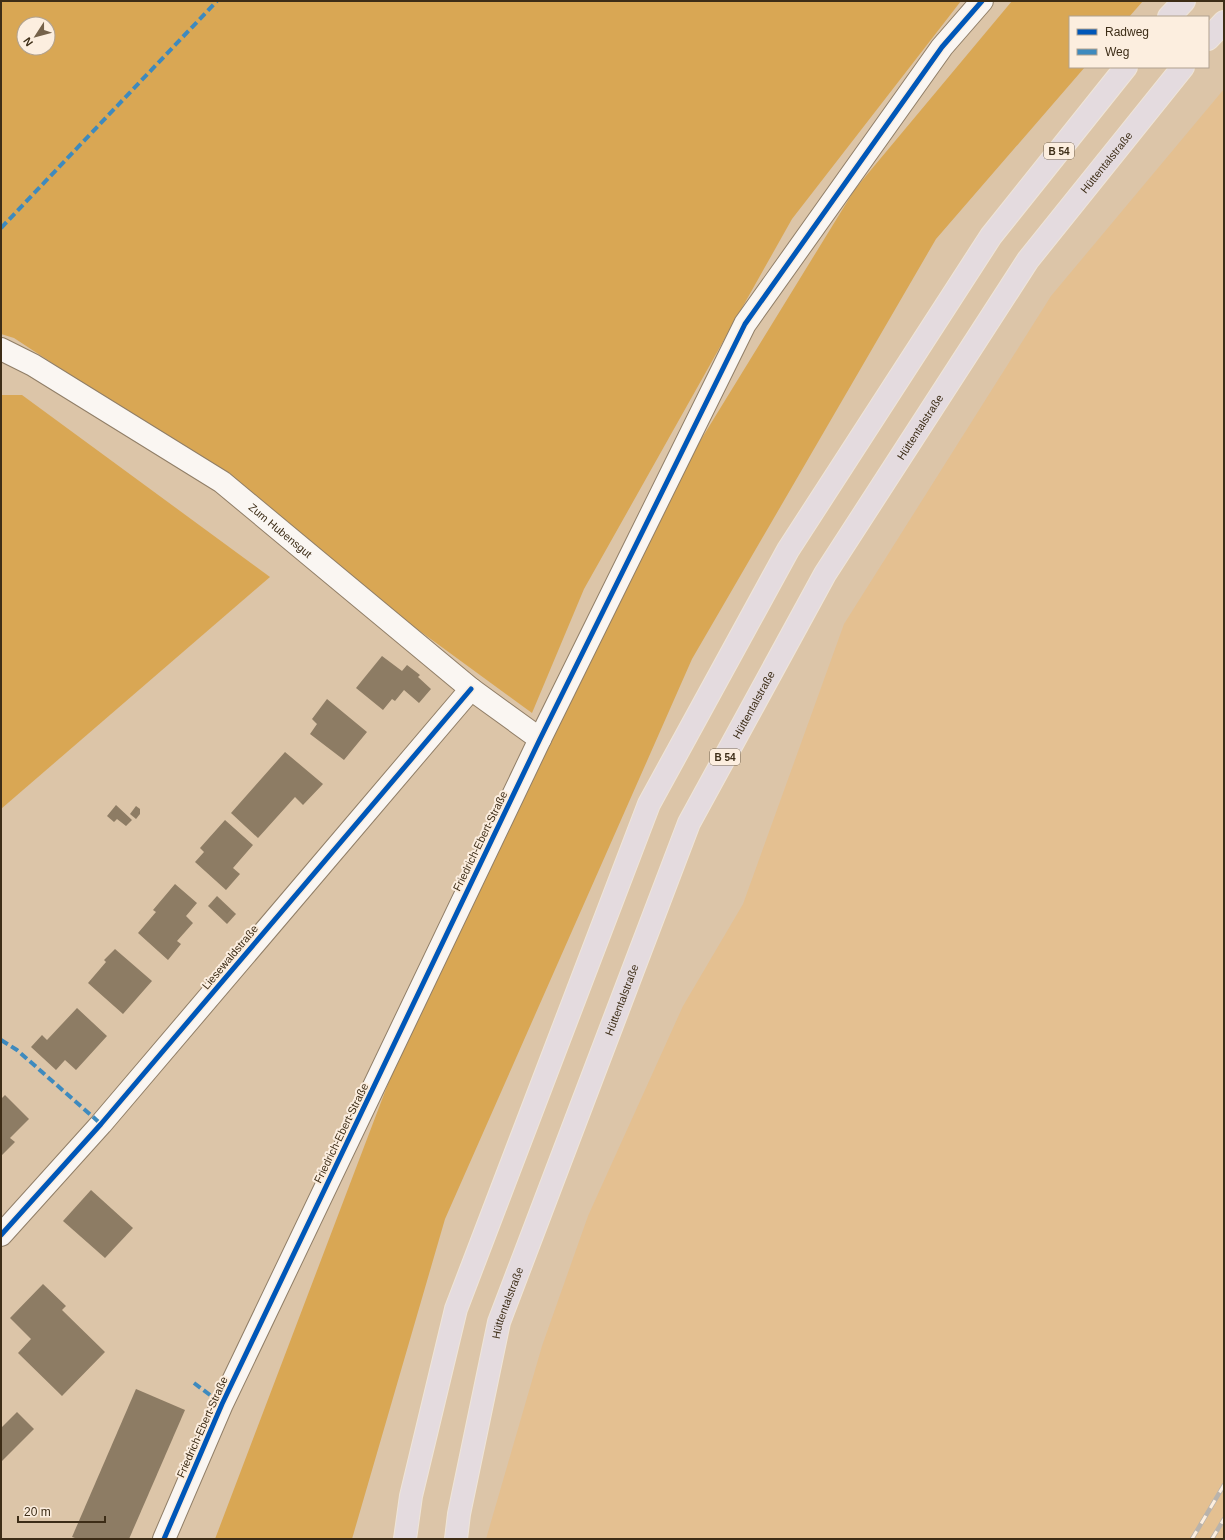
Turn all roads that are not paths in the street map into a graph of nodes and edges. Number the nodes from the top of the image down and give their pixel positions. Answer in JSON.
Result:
{"nodes":[{"id":1,"x":982,"y":1,"type":"edge"},
{"id":2,"x":1184,"y":1,"type":"edge"},
{"id":3,"x":1170,"y":16,"type":"edge"},
{"id":4,"x":1224,"y":22,"type":"edge"},
{"id":5,"x":1209,"y":38,"type":"edge"},
{"id":6,"x":1125,"y":68,"type":"edge"},
{"id":7,"x":1182,"y":68,"type":"edge"},
{"id":8,"x":1,"y":349,"type":"edge"},
{"id":9,"x":471,"y":688,"type":"junction"},
{"id":10,"x":540,"y":739,"type":"junction"},
{"id":11,"x":1,"y":1235,"type":"edge"},
{"id":12,"x":164,"y":1539,"type":"edge"},
{"id":13,"x":406,"y":1539,"type":"edge"},
{"id":14,"x":456,"y":1539,"type":"edge"}],
"edges":[{"from":1,"to":10,"type":"street","name":"Friedrich-Ebert-Straße"},
{"from":2,"to":3,"type":"highway"},
{"from":4,"to":5,"type":"highway"},
{"from":6,"to":13,"type":"highway","number":"B 54"},
{"from":7,"to":14,"type":"highway","name":"Hüttentalstraße","number":"B 54"},
{"from":8,"to":9,"type":"street","name":"Zum Hubensgut"},
{"from":9,"to":10,"type":"street","name":"Zum Hubensgut"},
{"from":9,"to":11,"type":"street","name":"Liesewaldstraße"},
{"from":10,"to":12,"type":"street","name":"Friedrich-Ebert-Straße"}]}
